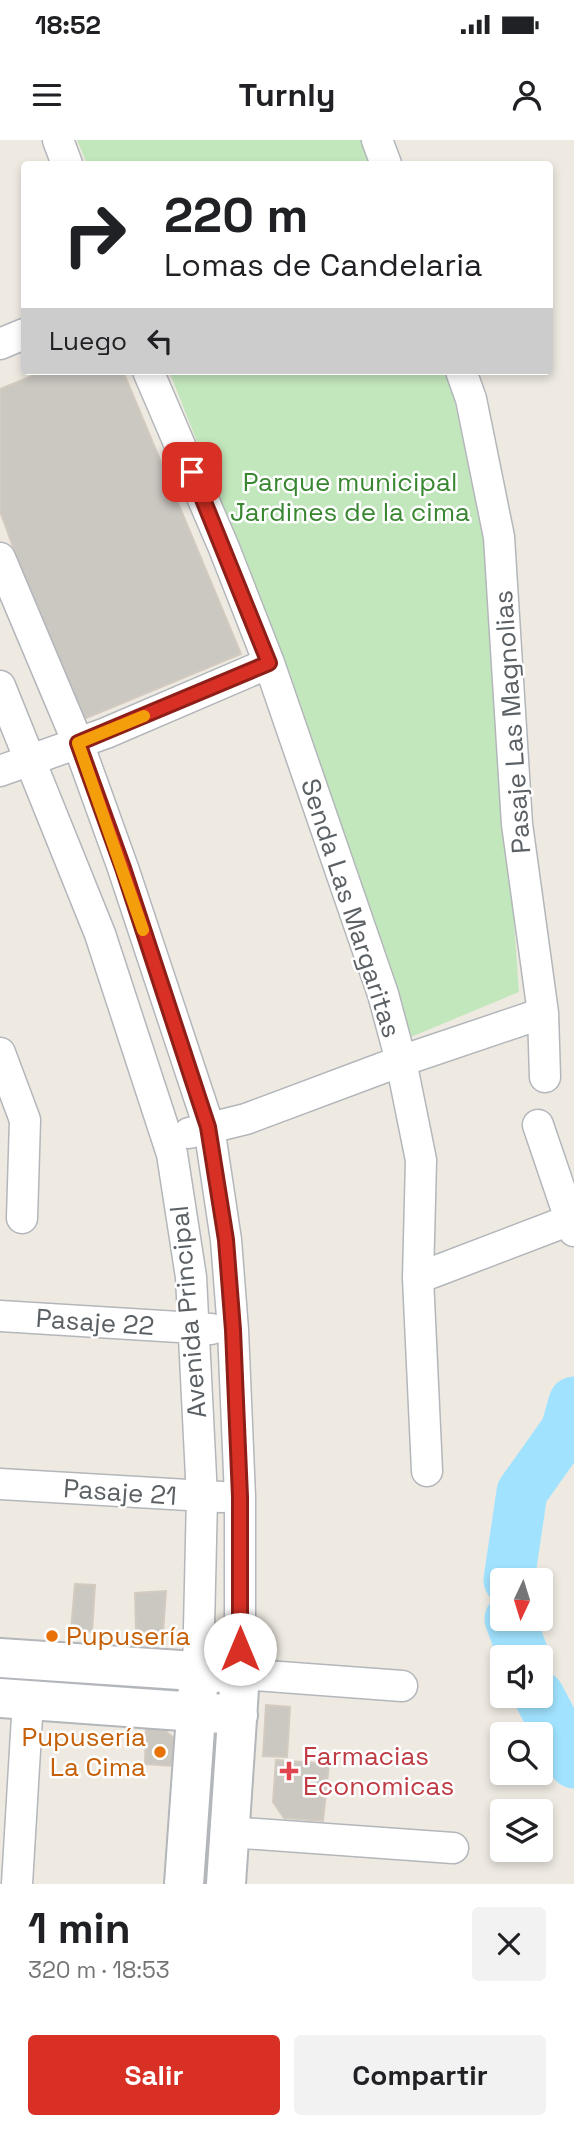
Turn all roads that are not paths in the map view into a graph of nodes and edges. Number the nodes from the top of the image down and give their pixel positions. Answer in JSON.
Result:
{"nodes":[{"id":1,"x":58,"y":140,"type":"edge"},
{"id":2,"x":377,"y":140,"type":"edge"},
{"id":3,"x":66,"y":161,"type":"edge"},
{"id":4,"x":385,"y":161,"type":"edge"},
{"id":5,"x":21,"y":335,"type":"edge"},
{"id":6,"x":0,"y":344,"type":"edge"},
{"id":7,"x":150,"y":375,"type":"edge"},
{"id":8,"x":462,"y":375,"type":"edge"},
{"id":9,"x":0,"y":558,"type":"edge"},
{"id":10,"x":269,"y":663,"type":"junction"},
{"id":11,"x":0,"y":687,"type":"edge"},
{"id":12,"x":78,"y":743,"type":"junction"},
{"id":13,"x":28,"y":760,"type":"junction"},
{"id":14,"x":0,"y":771,"type":"edge"},
{"id":15,"x":543,"y":1013,"type":"junction"},
{"id":16,"x":0,"y":1053,"type":"edge"},
{"id":17,"x":401,"y":1061,"type":"junction"},
{"id":18,"x":545,"y":1077,"type":"dead end"},
{"id":19,"x":538,"y":1125,"type":"dead end"},
{"id":20,"x":208,"y":1127,"type":"junction"},
{"id":21,"x":167,"y":1139,"type":"junction"},
{"id":22,"x":22,"y":1218,"type":"dead end"},
{"id":23,"x":572,"y":1225,"type":"edge"},
{"id":24,"x":418,"y":1278,"type":"junction"},
{"id":25,"x":0,"y":1316,"type":"edge"},
{"id":26,"x":194,"y":1329,"type":"junction"},
{"id":27,"x":233,"y":1330,"type":"junction"},
{"id":28,"x":427,"y":1471,"type":"dead end"},
{"id":29,"x":0,"y":1483,"type":"edge"},
{"id":30,"x":202,"y":1497,"type":"junction"},
{"id":31,"x":240,"y":1497,"type":"junction"},
{"id":32,"x":0,"y":1658,"type":"edge"},
{"id":33,"x":198,"y":1671,"type":"junction"},
{"id":34,"x":240,"y":1674,"type":"junction"},
{"id":35,"x":402,"y":1686,"type":"dead end"},
{"id":36,"x":14,"y":1699,"type":"edge"},
{"id":37,"x":197,"y":1712,"type":"junction"},
{"id":38,"x":238,"y":1715,"type":"junction"},
{"id":39,"x":229,"y":1832,"type":"junction"},
{"id":40,"x":453,"y":1847,"type":"dead end"},
{"id":41,"x":17,"y":1884,"type":"edge"},
{"id":42,"x":184,"y":1884,"type":"edge"},
{"id":43,"x":226,"y":1884,"type":"edge"}],
"edges":[{"from":1,"to":3,"type":"street"},
{"from":2,"to":4,"type":"street"},
{"from":5,"to":6,"type":"street"},
{"from":7,"to":10,"type":"street","name":"Senda Las Margaritas"},
{"from":8,"to":15,"type":"street","name":"Pasaje Las Magnolias"},
{"from":9,"to":12,"type":"street","name":"Avenida Principal"},
{"from":10,"to":12,"type":"street"},
{"from":10,"to":17,"type":"street","name":"Senda Las Margaritas"},
{"from":11,"to":13,"type":"street","name":"Avenida Principal"},
{"from":12,"to":13,"type":"street"},
{"from":12,"to":20,"type":"street","name":"Avenida Principal"},
{"from":13,"to":14,"type":"street"},
{"from":13,"to":21,"type":"street","name":"Avenida Principal"},
{"from":15,"to":17,"type":"street"},
{"from":15,"to":18,"type":"street","name":"Pasaje Las Magnolias"},
{"from":16,"to":22,"type":"street"},
{"from":17,"to":20,"type":"street"},
{"from":17,"to":24,"type":"street","name":"Senda Las Margaritas"},
{"from":19,"to":23,"type":"street"},
{"from":20,"to":21,"type":"street"},
{"from":20,"to":27,"type":"street","name":"Avenida Principal"},
{"from":21,"to":26,"type":"street","name":"Avenida Principal"},
{"from":23,"to":24,"type":"street"},
{"from":24,"to":28,"type":"street","name":"Senda Las Margaritas"},
{"from":25,"to":26,"type":"street","name":"Pasaje 22"},
{"from":26,"to":27,"type":"street","name":"Pasaje 22"},
{"from":26,"to":30,"type":"street","name":"Avenida Principal"},
{"from":27,"to":31,"type":"street","name":"Avenida Principal"},
{"from":29,"to":30,"type":"street","name":"Pasaje 21"},
{"from":30,"to":31,"type":"street","name":"Pasaje 21"},
{"from":30,"to":33,"type":"street","name":"Avenida Principal"},
{"from":31,"to":34,"type":"street","name":"Avenida Principal"},
{"from":32,"to":33,"type":"street"},
{"from":33,"to":34,"type":"street"},
{"from":33,"to":37,"type":"street","name":"Avenida Principal"},
{"from":34,"to":35,"type":"street"},
{"from":34,"to":38,"type":"street","name":"Avenida Principal"},
{"from":36,"to":37,"type":"street"},
{"from":36,"to":41,"type":"street"},
{"from":37,"to":38,"type":"street"},
{"from":37,"to":42,"type":"street","name":"Avenida Principal"},
{"from":38,"to":39,"type":"street","name":"Avenida Principal"},
{"from":39,"to":40,"type":"street"},
{"from":39,"to":43,"type":"street","name":"Avenida Principal"}]}
